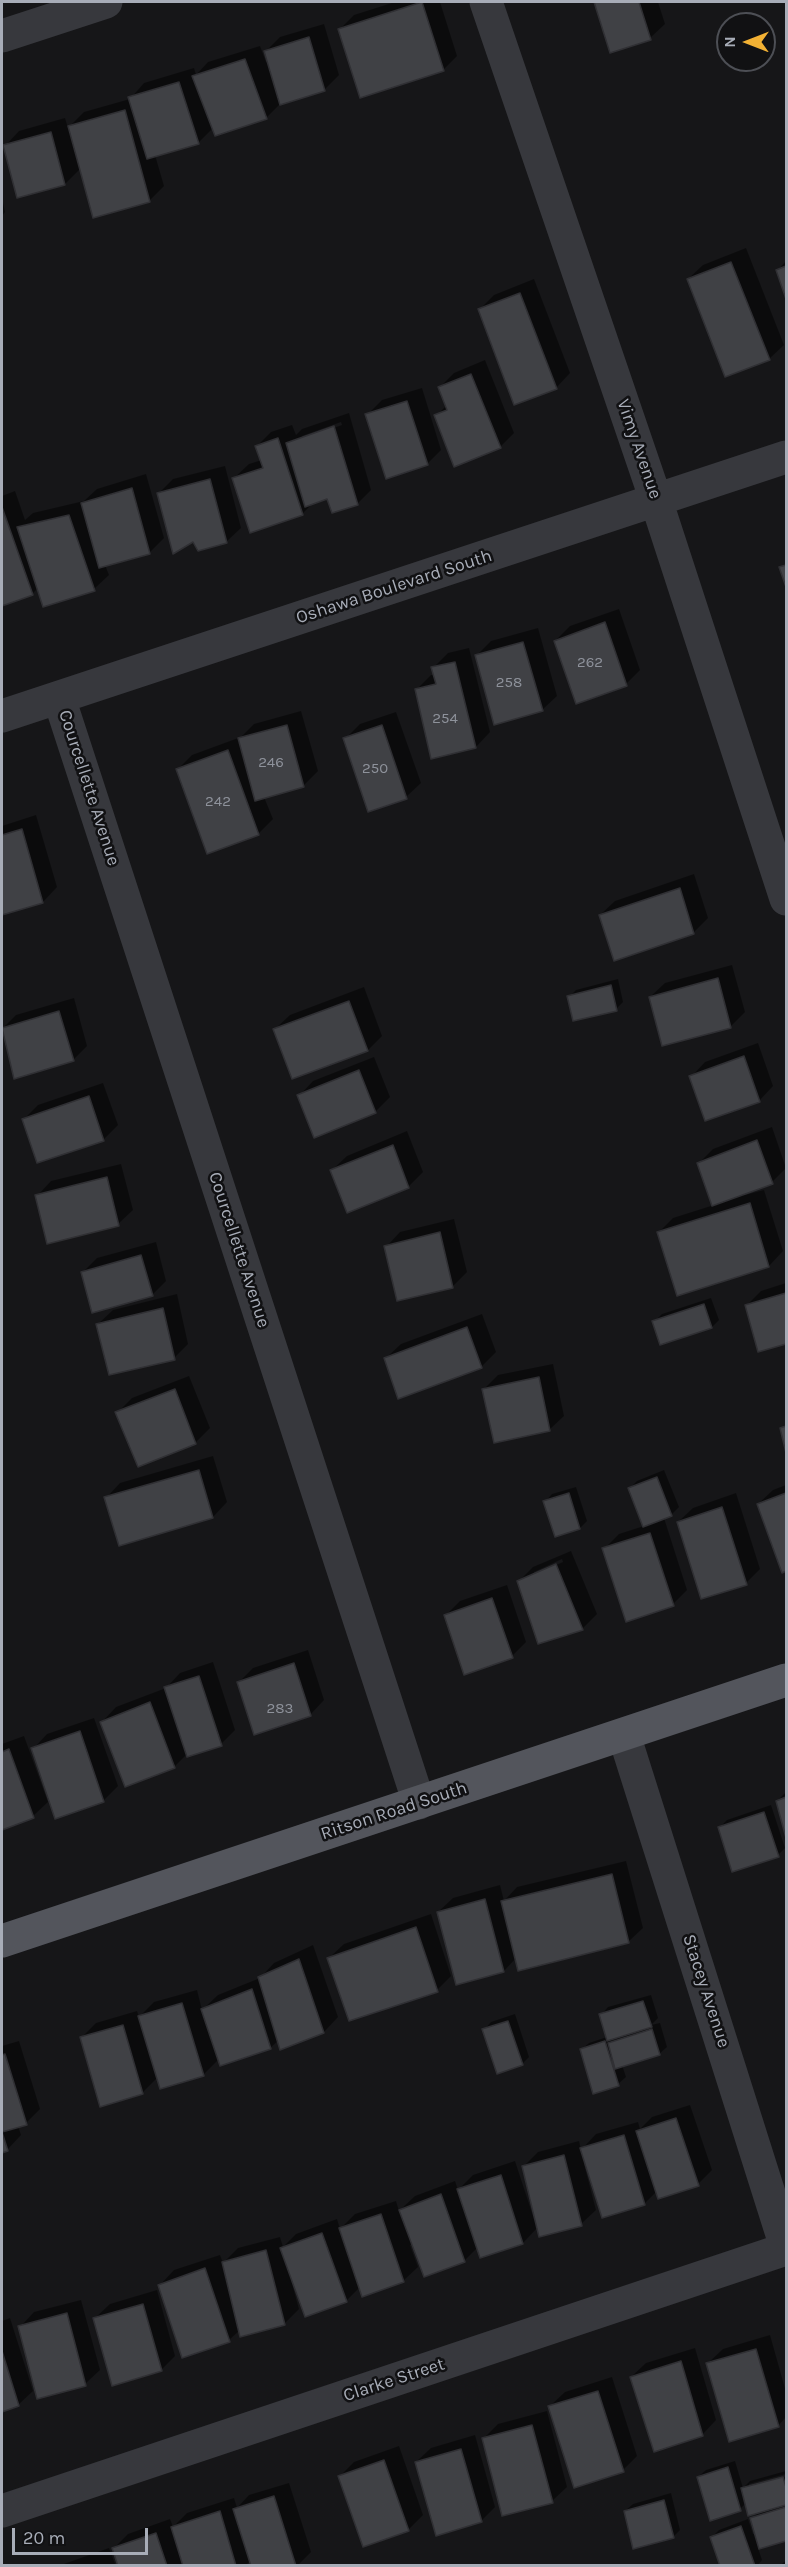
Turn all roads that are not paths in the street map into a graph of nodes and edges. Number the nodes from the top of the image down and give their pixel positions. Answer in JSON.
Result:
{"nodes":[{"id":1,"x":106,"y":2,"type":"edge"},
{"id":2,"x":486,"y":2,"type":"edge"},
{"id":3,"x":2,"y":36,"type":"edge"},
{"id":4,"x":786,"y":457,"type":"edge"},
{"id":5,"x":656,"y":500,"type":"junction"},
{"id":6,"x":59,"y":698,"type":"junction"},
{"id":7,"x":2,"y":716,"type":"edge"},
{"id":8,"x":786,"y":899,"type":"edge"},
{"id":9,"x":786,"y":1680,"type":"edge"},
{"id":10,"x":624,"y":1735,"type":"junction"},
{"id":11,"x":418,"y":1803,"type":"junction"},
{"id":12,"x":2,"y":1941,"type":"edge"},
{"id":13,"x":786,"y":2248,"type":"edge"},
{"id":14,"x":2,"y":2511,"type":"edge"}],
"edges":[{"from":1,"to":3,"type":"street"},
{"from":2,"to":5,"type":"street","name":"Vimy Avenue"},
{"from":4,"to":5,"type":"street","name":"Oshawa Boulevard South"},
{"from":5,"to":6,"type":"street","name":"Oshawa Boulevard South"},
{"from":5,"to":8,"type":"street","name":"Vimy Avenue"},
{"from":6,"to":7,"type":"street","name":"Oshawa Boulevard South"},
{"from":6,"to":11,"type":"street","name":"Courcellette Avenue"},
{"from":9,"to":10,"type":"main road","name":"Ritson Road South"},
{"from":10,"to":11,"type":"main road","name":"Ritson Road South"},
{"from":10,"to":13,"type":"street","name":"Stacey Avenue"},
{"from":11,"to":12,"type":"main road","name":"Ritson Road South"},
{"from":13,"to":14,"type":"street","name":"Clarke Street"}]}
